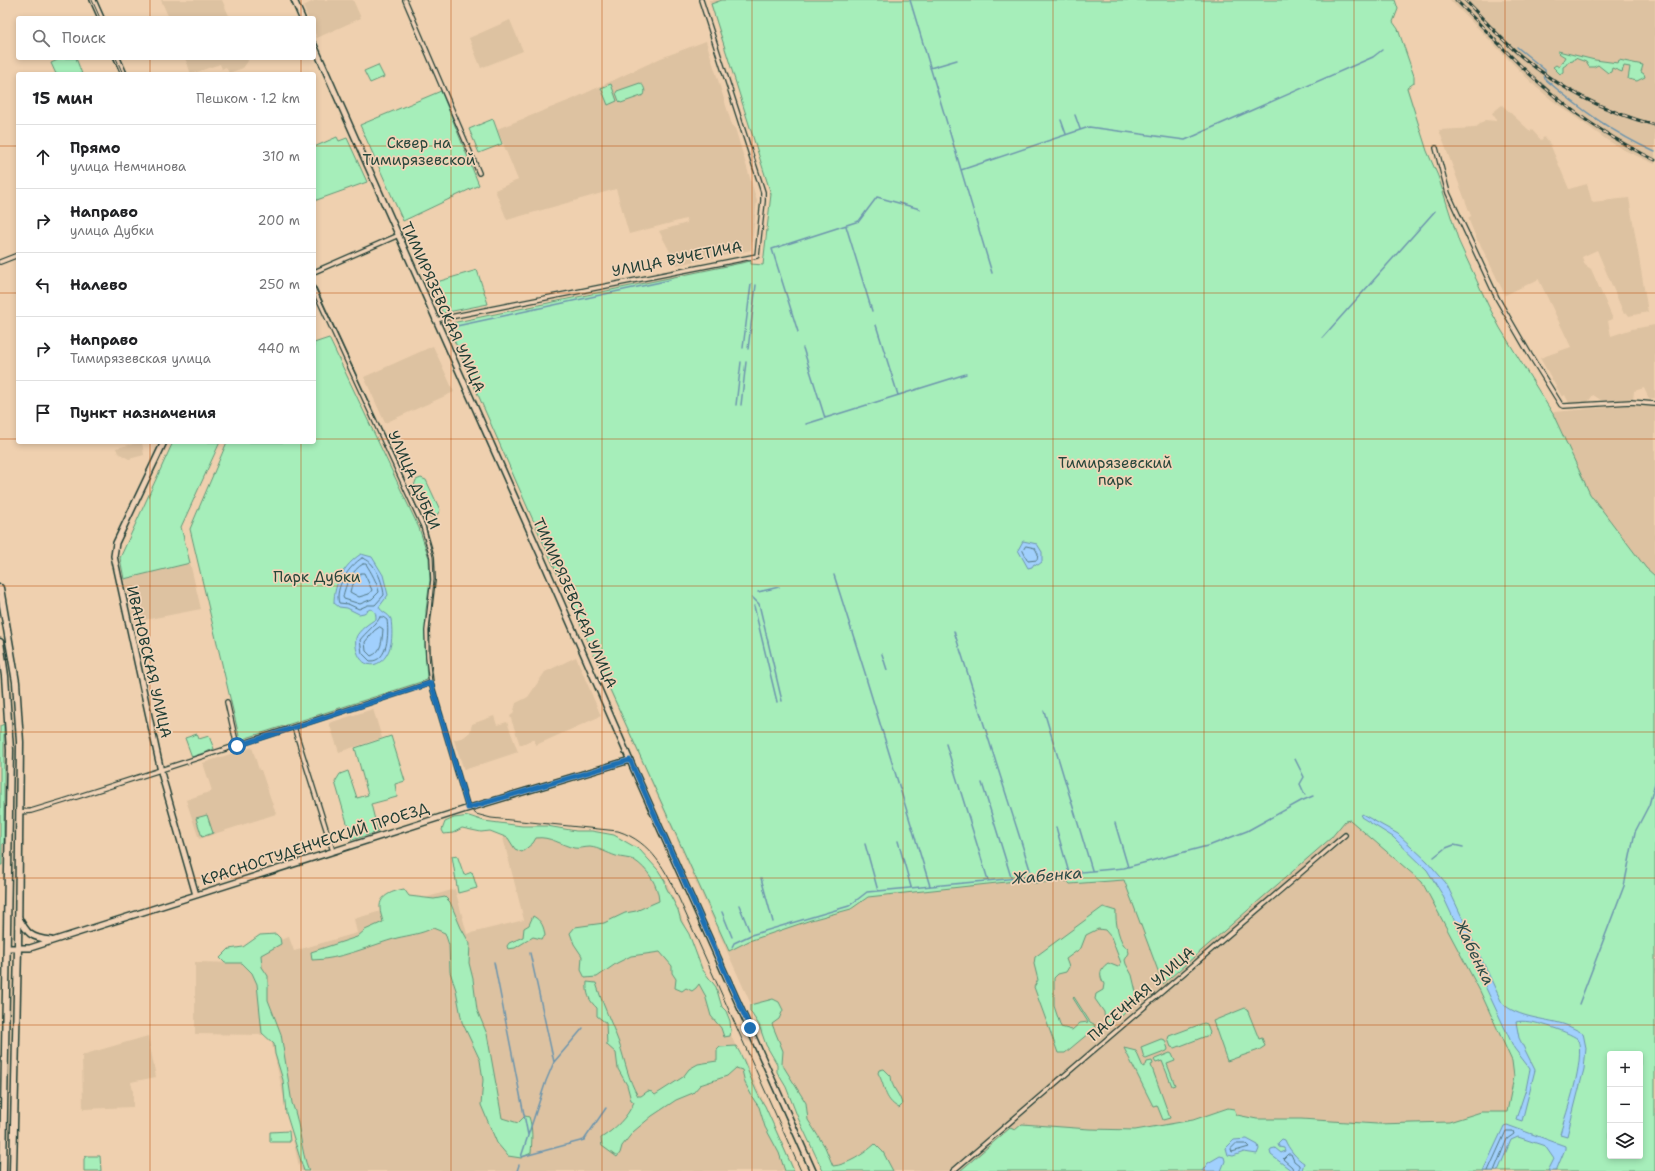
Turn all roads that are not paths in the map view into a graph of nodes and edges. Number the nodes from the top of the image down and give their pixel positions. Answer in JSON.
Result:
{"nodes":[{"id":1,"x":93,"y":0,"type":"edge"},
{"id":2,"x":294,"y":0,"type":"edge"},
{"id":3,"x":406,"y":0,"type":"edge"},
{"id":4,"x":701,"y":0,"type":"edge"},
{"id":5,"x":100,"y":16,"type":"edge"},
{"id":6,"x":301,"y":16,"type":"edge"},
{"id":7,"x":316,"y":49,"type":"edge"},
{"id":8,"x":118,"y":60,"type":"edge"},
{"id":9,"x":123,"y":72,"type":"edge"},
{"id":10,"x":1436,"y":148,"type":"dead end"},
{"id":11,"x":479,"y":173,"type":"dead end"},
{"id":12,"x":399,"y":235,"type":"junction"},
{"id":13,"x":16,"y":256,"type":"edge"},
{"id":14,"x":0,"y":262,"type":"edge"},
{"id":15,"x":316,"y":271,"type":"edge"},
{"id":16,"x":316,"y":293,"type":"edge"},
{"id":17,"x":435,"y":320,"type":"junction"},
{"id":18,"x":1655,"y":404,"type":"edge"},
{"id":19,"x":163,"y":444,"type":"edge"},
{"id":20,"x":0,"y":588,"type":"edge"},
{"id":21,"x":0,"y":642,"type":"edge"},
{"id":22,"x":431,"y":683,"type":"junction"},
{"id":23,"x":227,"y":702,"type":"dead end"},
{"id":24,"x":294,"y":727,"type":"junction"},
{"id":25,"x":237,"y":746,"type":"junction"},
{"id":26,"x":630,"y":760,"type":"junction"},
{"id":27,"x":161,"y":770,"type":"junction"},
{"id":28,"x":468,"y":808,"type":"junction"},
{"id":29,"x":20,"y":812,"type":"junction"},
{"id":30,"x":1345,"y":834,"type":"dead end"},
{"id":31,"x":332,"y":848,"type":"dead end"},
{"id":32,"x":196,"y":895,"type":"junction"},
{"id":33,"x":18,"y":916,"type":"junction"},
{"id":34,"x":54,"y":941,"type":"junction"},
{"id":35,"x":8,"y":948,"type":"junction"},
{"id":36,"x":18,"y":948,"type":"junction"},
{"id":37,"x":3,"y":1171,"type":"edge"},
{"id":38,"x":13,"y":1171,"type":"edge"},
{"id":39,"x":814,"y":1171,"type":"edge"},
{"id":40,"x":953,"y":1171,"type":"edge"}],
"edges":[{"from":1,"to":5,"type":"main road"},
{"from":2,"to":6,"type":"main road"},
{"from":3,"to":11,"type":"street"},
{"from":4,"to":17,"type":"street","name":"УЛИЦА ВУЧЕТИЧА"},
{"from":7,"to":12,"type":"main road","name":"ТИМИРЯЗЕВСКАЯ УЛИЦА"},
{"from":8,"to":9,"type":"main road"},
{"from":10,"to":18,"type":"street"},
{"from":12,"to":15,"type":"street"},
{"from":12,"to":17,"type":"main road","name":"ТИМИРЯЗЕВСКАЯ УЛИЦА"},
{"from":13,"to":14,"type":"street"},
{"from":16,"to":22,"type":"street","name":"УЛИЦА ДУБКИ"},
{"from":17,"to":26,"type":"main road","name":"ТИМИРЯЗЕВСКАЯ УЛИЦА"},
{"from":19,"to":27,"type":"main road","name":"ИВАНОВСКАЯ УЛИЦА"},
{"from":20,"to":29,"type":"main road"},
{"from":21,"to":35,"type":"main road"},
{"from":22,"to":24,"type":"street"},
{"from":22,"to":28,"type":"street","name":"УЛИЦА ДУБКИ"},
{"from":23,"to":25,"type":"street"},
{"from":24,"to":25,"type":"street"},
{"from":24,"to":31,"type":"street"},
{"from":25,"to":27,"type":"street"},
{"from":26,"to":28,"type":"main road","name":"КРАСНОСТУДЕНЧЕСКИЙ ПРОЕЗД"},
{"from":26,"to":39,"type":"main road","name":"ТИМИРЯЗЕВСКАЯ УЛИЦА"},
{"from":27,"to":29,"type":"street"},
{"from":27,"to":32,"type":"main road","name":"ИВАНОВСКАЯ УЛИЦА"},
{"from":28,"to":32,"type":"main road","name":"КРАСНОСТУДЕНЧЕСКИЙ ПРОЕЗД"},
{"from":29,"to":33,"type":"main road"},
{"from":30,"to":40,"type":"street","name":"ПАСЕЧНАЯ УЛИЦА"},
{"from":32,"to":34,"type":"main road","name":"КРАСНОСТУДЕНЧЕСКИЙ ПРОЕЗД"},
{"from":33,"to":34,"type":"main road"},
{"from":33,"to":36,"type":"main road"},
{"from":34,"to":36,"type":"main road","name":"КРАСНОСТУДЕНЧЕСКИЙ ПРОЕЗД"},
{"from":35,"to":36,"type":"main road","name":"КРАСНОСТУДЕНЧЕСКИЙ ПРОЕЗД"},
{"from":35,"to":37,"type":"main road"},
{"from":36,"to":38,"type":"main road"}]}
